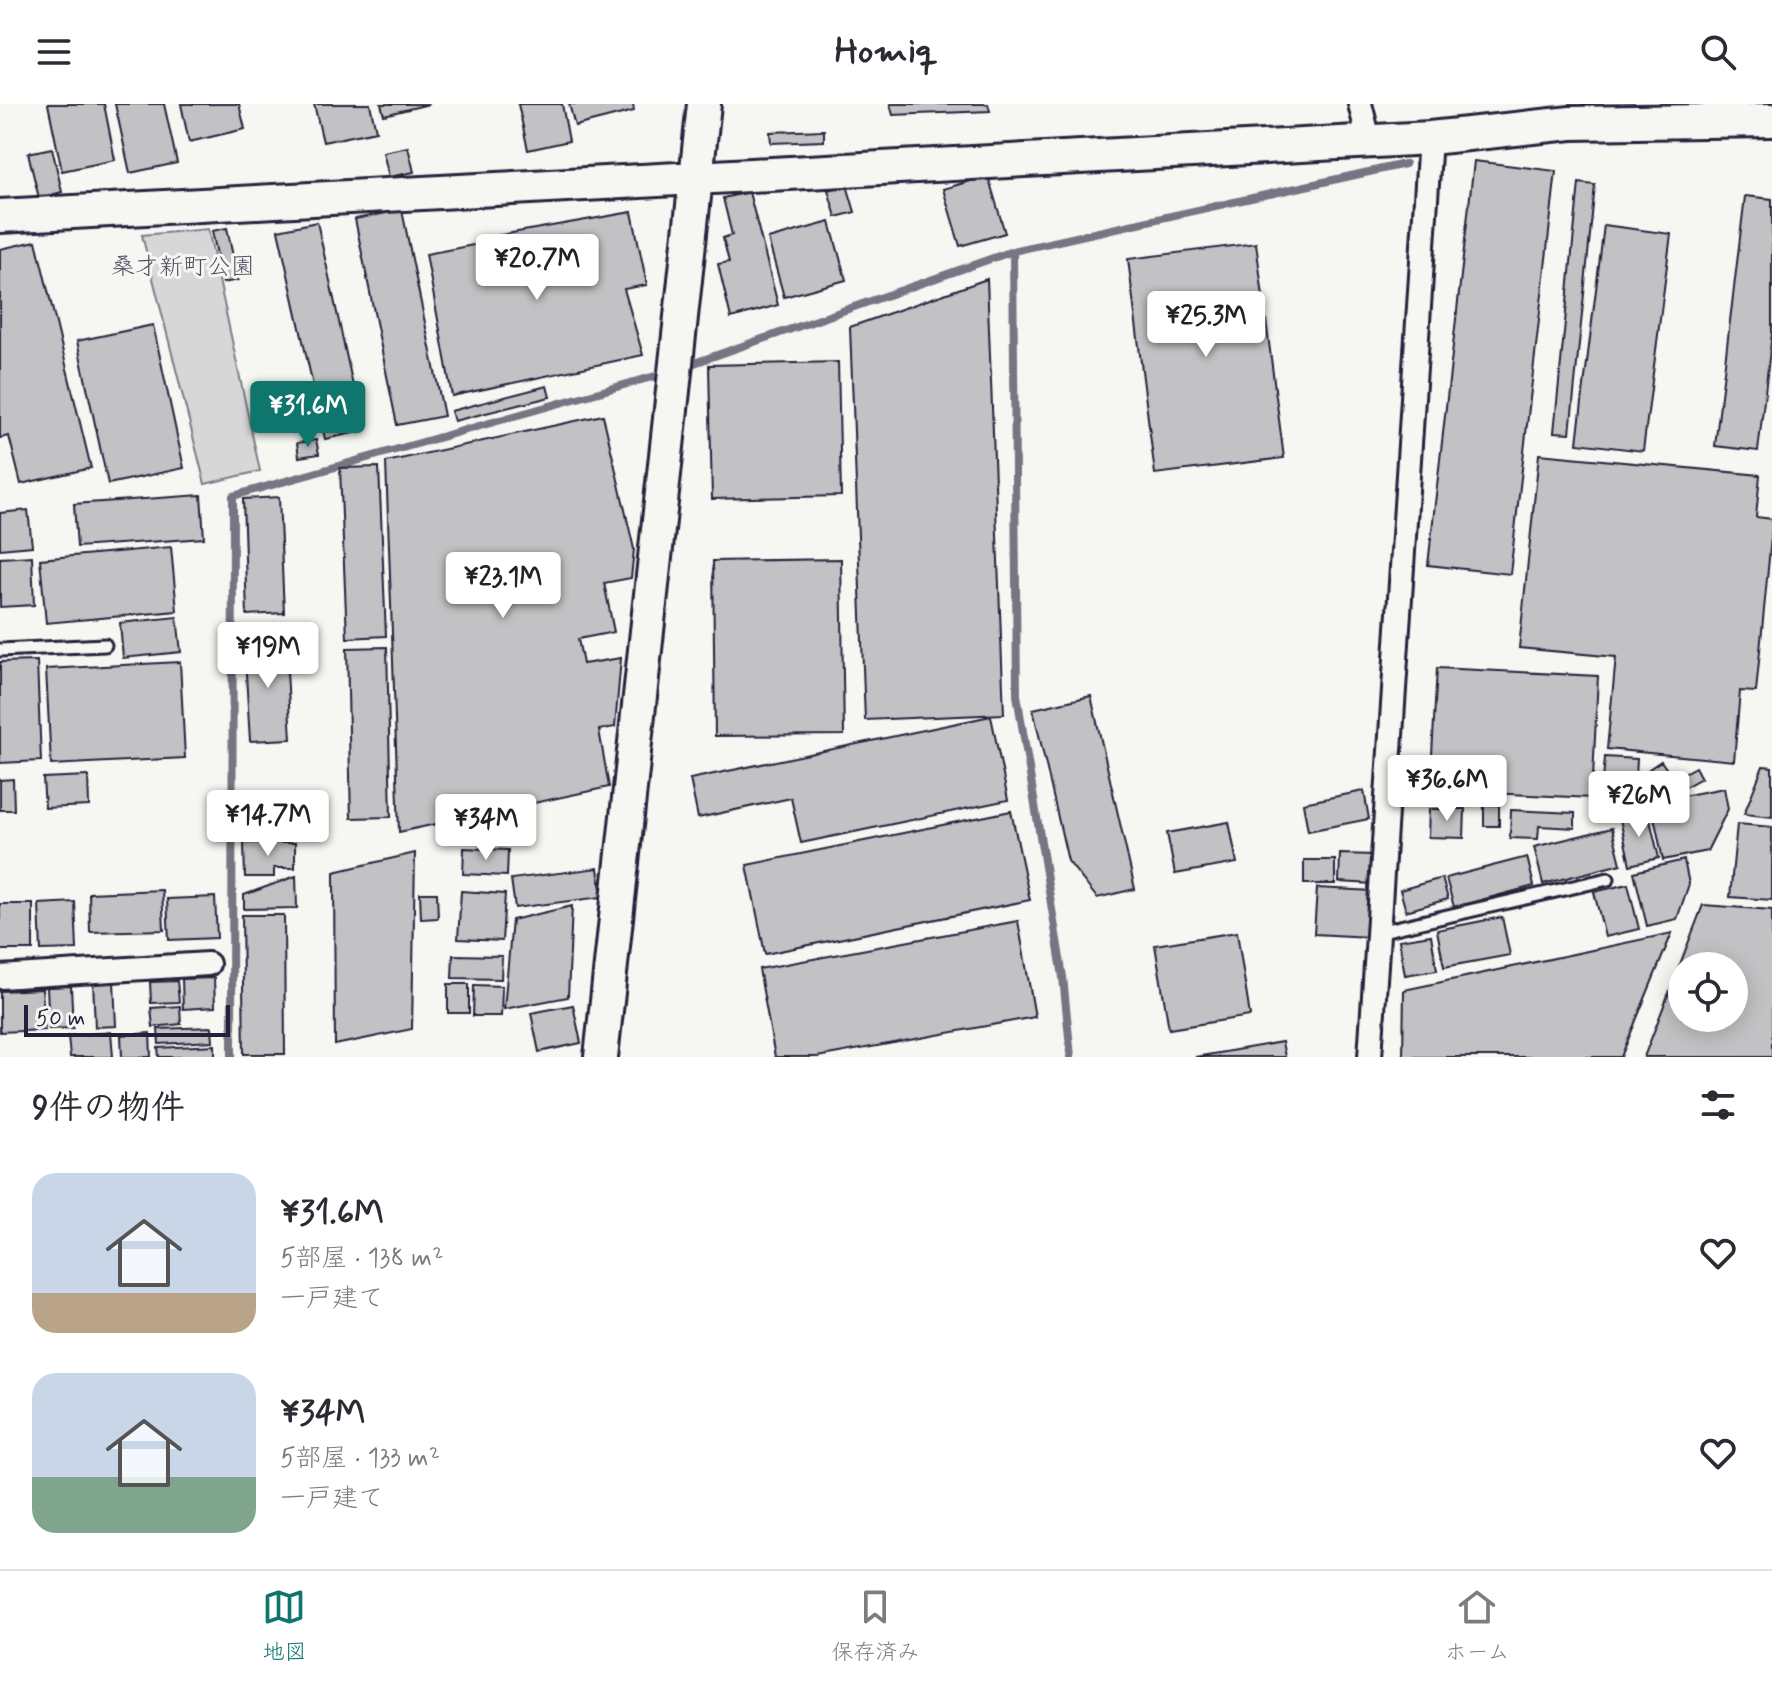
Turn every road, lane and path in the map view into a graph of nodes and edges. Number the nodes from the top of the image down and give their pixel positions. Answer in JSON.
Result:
{"nodes":[{"id":1,"x":704,"y":104,"type":"edge"},
{"id":2,"x":1360,"y":104,"type":"edge"},
{"id":3,"x":1760,"y":115,"type":"edge"},
{"id":4,"x":1430,"y":138,"type":"junction"},
{"id":5,"x":1369,"y":140,"type":"junction"},
{"id":6,"x":695,"y":177,"type":"junction"},
{"id":7,"x":0,"y":216,"type":"edge"},
{"id":8,"x":105,"y":645,"type":"dead end"},
{"id":9,"x":0,"y":650,"type":"edge"},
{"id":10,"x":1608,"y":879,"type":"dead end"},
{"id":11,"x":1378,"y":932,"type":"junction"},
{"id":12,"x":208,"y":964,"type":"dead end"},
{"id":13,"x":0,"y":977,"type":"edge"},
{"id":14,"x":601,"y":1057,"type":"edge"},
{"id":15,"x":1370,"y":1057,"type":"edge"}],
"edges":[{"from":1,"to":6,"type":"street"},
{"from":2,"to":5,"type":"street"},
{"from":3,"to":4,"type":"street"},
{"from":4,"to":5,"type":"street"},
{"from":4,"to":11,"type":"street"},
{"from":5,"to":6,"type":"street"},
{"from":6,"to":7,"type":"street"},
{"from":6,"to":14,"type":"street"},
{"from":8,"to":9,"type":"lane"},
{"from":10,"to":11,"type":"lane"},
{"from":11,"to":15,"type":"street"},
{"from":12,"to":13,"type":"street"}]}
